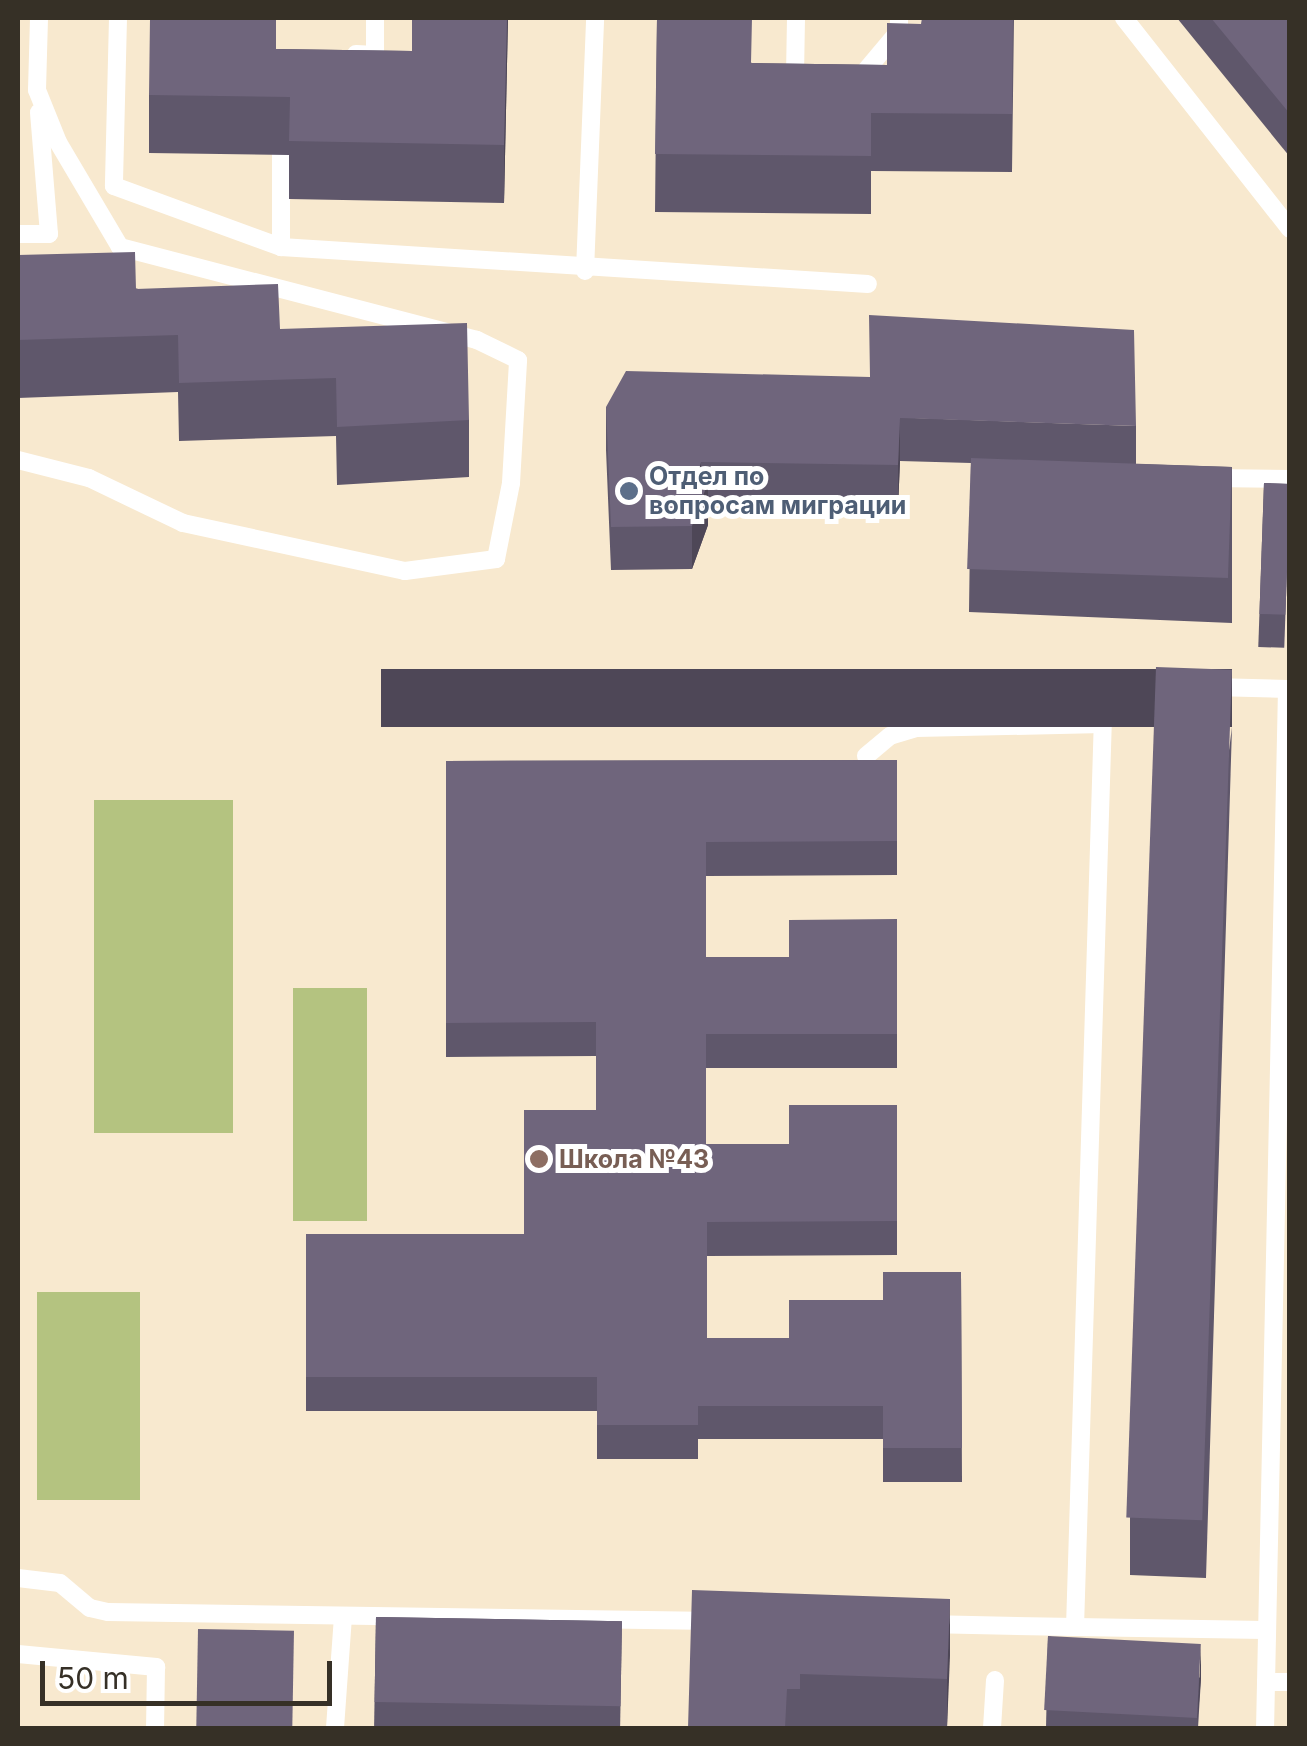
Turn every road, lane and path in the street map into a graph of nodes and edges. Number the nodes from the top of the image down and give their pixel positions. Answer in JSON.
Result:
{"nodes":[{"id":1,"x":40,"y":18,"type":"edge"},
{"id":2,"x":118,"y":18,"type":"edge"},
{"id":3,"x":375,"y":18,"type":"edge"},
{"id":4,"x":596,"y":18,"type":"edge"},
{"id":5,"x":796,"y":18,"type":"edge"},
{"id":6,"x":899,"y":18,"type":"edge"},
{"id":7,"x":1124,"y":18,"type":"edge"},
{"id":8,"x":337,"y":52,"type":"edge"},
{"id":9,"x":37,"y":90,"type":"junction"},
{"id":10,"x":281,"y":108,"type":"edge"},
{"id":11,"x":1290,"y":229,"type":"edge"},
{"id":12,"x":18,"y":234,"type":"edge"},
{"id":13,"x":281,"y":246,"type":"junction"},
{"id":14,"x":585,"y":270,"type":"junction"},
{"id":15,"x":868,"y":284,"type":"dead end"},
{"id":16,"x":18,"y":460,"type":"edge"},
{"id":17,"x":1191,"y":478,"type":"edge"},
{"id":18,"x":1290,"y":479,"type":"edge"},
{"id":19,"x":1288,"y":690,"type":"edge"},
{"id":20,"x":1103,"y":724,"type":"junction"},
{"id":21,"x":866,"y":756,"type":"edge"},
{"id":22,"x":18,"y":1578,"type":"edge"},
{"id":23,"x":343,"y":1616,"type":"junction"},
{"id":24,"x":738,"y":1622,"type":"edge"},
{"id":25,"x":897,"y":1624,"type":"edge"},
{"id":26,"x":1076,"y":1626,"type":"junction"},
{"id":27,"x":1265,"y":1630,"type":"junction"},
{"id":28,"x":18,"y":1654,"type":"edge"},
{"id":29,"x":995,"y":1680,"type":"dead end"},
{"id":30,"x":1266,"y":1682,"type":"junction"},
{"id":31,"x":1290,"y":1682,"type":"edge"},
{"id":32,"x":155,"y":1728,"type":"edge"},
{"id":33,"x":335,"y":1728,"type":"edge"},
{"id":34,"x":992,"y":1728,"type":"edge"},
{"id":35,"x":1265,"y":1728,"type":"edge"}],
"edges":[{"from":1,"to":9,"type":"lane"},
{"from":2,"to":13,"type":"lane"},
{"from":3,"to":8,"type":"lane"},
{"from":4,"to":14,"type":"lane"},
{"from":5,"to":6,"type":"lane"},
{"from":7,"to":11,"type":"lane"},
{"from":9,"to":12,"type":"lane"},
{"from":9,"to":16,"type":"lane"},
{"from":10,"to":13,"type":"lane"},
{"from":13,"to":14,"type":"lane"},
{"from":14,"to":15,"type":"lane"},
{"from":17,"to":18,"type":"lane"},
{"from":19,"to":20,"type":"lane"},
{"from":19,"to":27,"type":"lane"},
{"from":20,"to":21,"type":"lane"},
{"from":20,"to":26,"type":"lane"},
{"from":22,"to":23,"type":"lane"},
{"from":23,"to":24,"type":"lane"},
{"from":23,"to":33,"type":"lane"},
{"from":25,"to":26,"type":"lane"},
{"from":26,"to":27,"type":"lane"},
{"from":27,"to":30,"type":"lane"},
{"from":28,"to":32,"type":"lane"},
{"from":29,"to":34,"type":"lane"},
{"from":30,"to":31,"type":"lane"},
{"from":30,"to":35,"type":"lane"}]}
